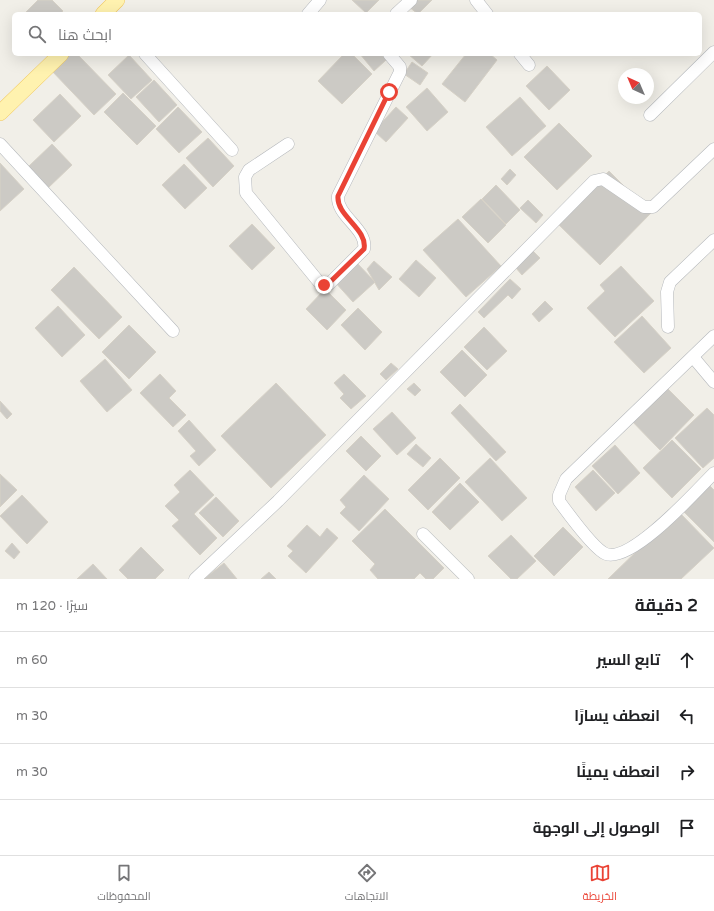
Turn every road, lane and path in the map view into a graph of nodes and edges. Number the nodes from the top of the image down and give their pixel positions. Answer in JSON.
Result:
{"nodes":[{"id":1,"x":117,"y":0,"type":"edge"},
{"id":2,"x":320,"y":0,"type":"edge"},
{"id":3,"x":411,"y":0,"type":"edge"},
{"id":4,"x":476,"y":0,"type":"edge"},
{"id":5,"x":107,"y":12,"type":"edge"},
{"id":6,"x":310,"y":12,"type":"edge"},
{"id":7,"x":398,"y":12,"type":"edge"},
{"id":8,"x":485,"y":12,"type":"edge"},
{"id":9,"x":714,"y":52,"type":"edge"},
{"id":10,"x":59,"y":56,"type":"edge"},
{"id":11,"x":147,"y":56,"type":"edge"},
{"id":12,"x":391,"y":56,"type":"edge"},
{"id":13,"x":522,"y":56,"type":"edge"},
{"id":14,"x":529,"y":65,"type":"dead end"},
{"id":15,"x":0,"y":113,"type":"edge"},
{"id":16,"x":650,"y":115,"type":"dead end"},
{"id":17,"x":0,"y":144,"type":"edge"},
{"id":18,"x":288,"y":144,"type":"dead end"},
{"id":19,"x":714,"y":149,"type":"edge"},
{"id":20,"x":232,"y":150,"type":"dead end"},
{"id":21,"x":714,"y":240,"type":"edge"},
{"id":22,"x":668,"y":327,"type":"dead end"},
{"id":23,"x":173,"y":332,"type":"dead end"},
{"id":24,"x":714,"y":336,"type":"edge"},
{"id":25,"x":693,"y":357,"type":"junction"},
{"id":26,"x":714,"y":382,"type":"edge"},
{"id":27,"x":714,"y":473,"type":"edge"},
{"id":28,"x":423,"y":534,"type":"dead end"},
{"id":29,"x":194,"y":579,"type":"edge"},
{"id":30,"x":468,"y":579,"type":"edge"}],
"edges":[{"from":1,"to":5,"type":"main road"},
{"from":2,"to":6,"type":"street"},
{"from":3,"to":7,"type":"street"},
{"from":4,"to":8,"type":"street"},
{"from":9,"to":16,"type":"street"},
{"from":10,"to":15,"type":"main road"},
{"from":11,"to":20,"type":"street"},
{"from":12,"to":18,"type":"street"},
{"from":13,"to":14,"type":"street"},
{"from":17,"to":23,"type":"street"},
{"from":19,"to":29,"type":"street"},
{"from":21,"to":22,"type":"street"},
{"from":24,"to":25,"type":"street"},
{"from":25,"to":26,"type":"street"},
{"from":25,"to":27,"type":"street"},
{"from":28,"to":30,"type":"street"}]}
